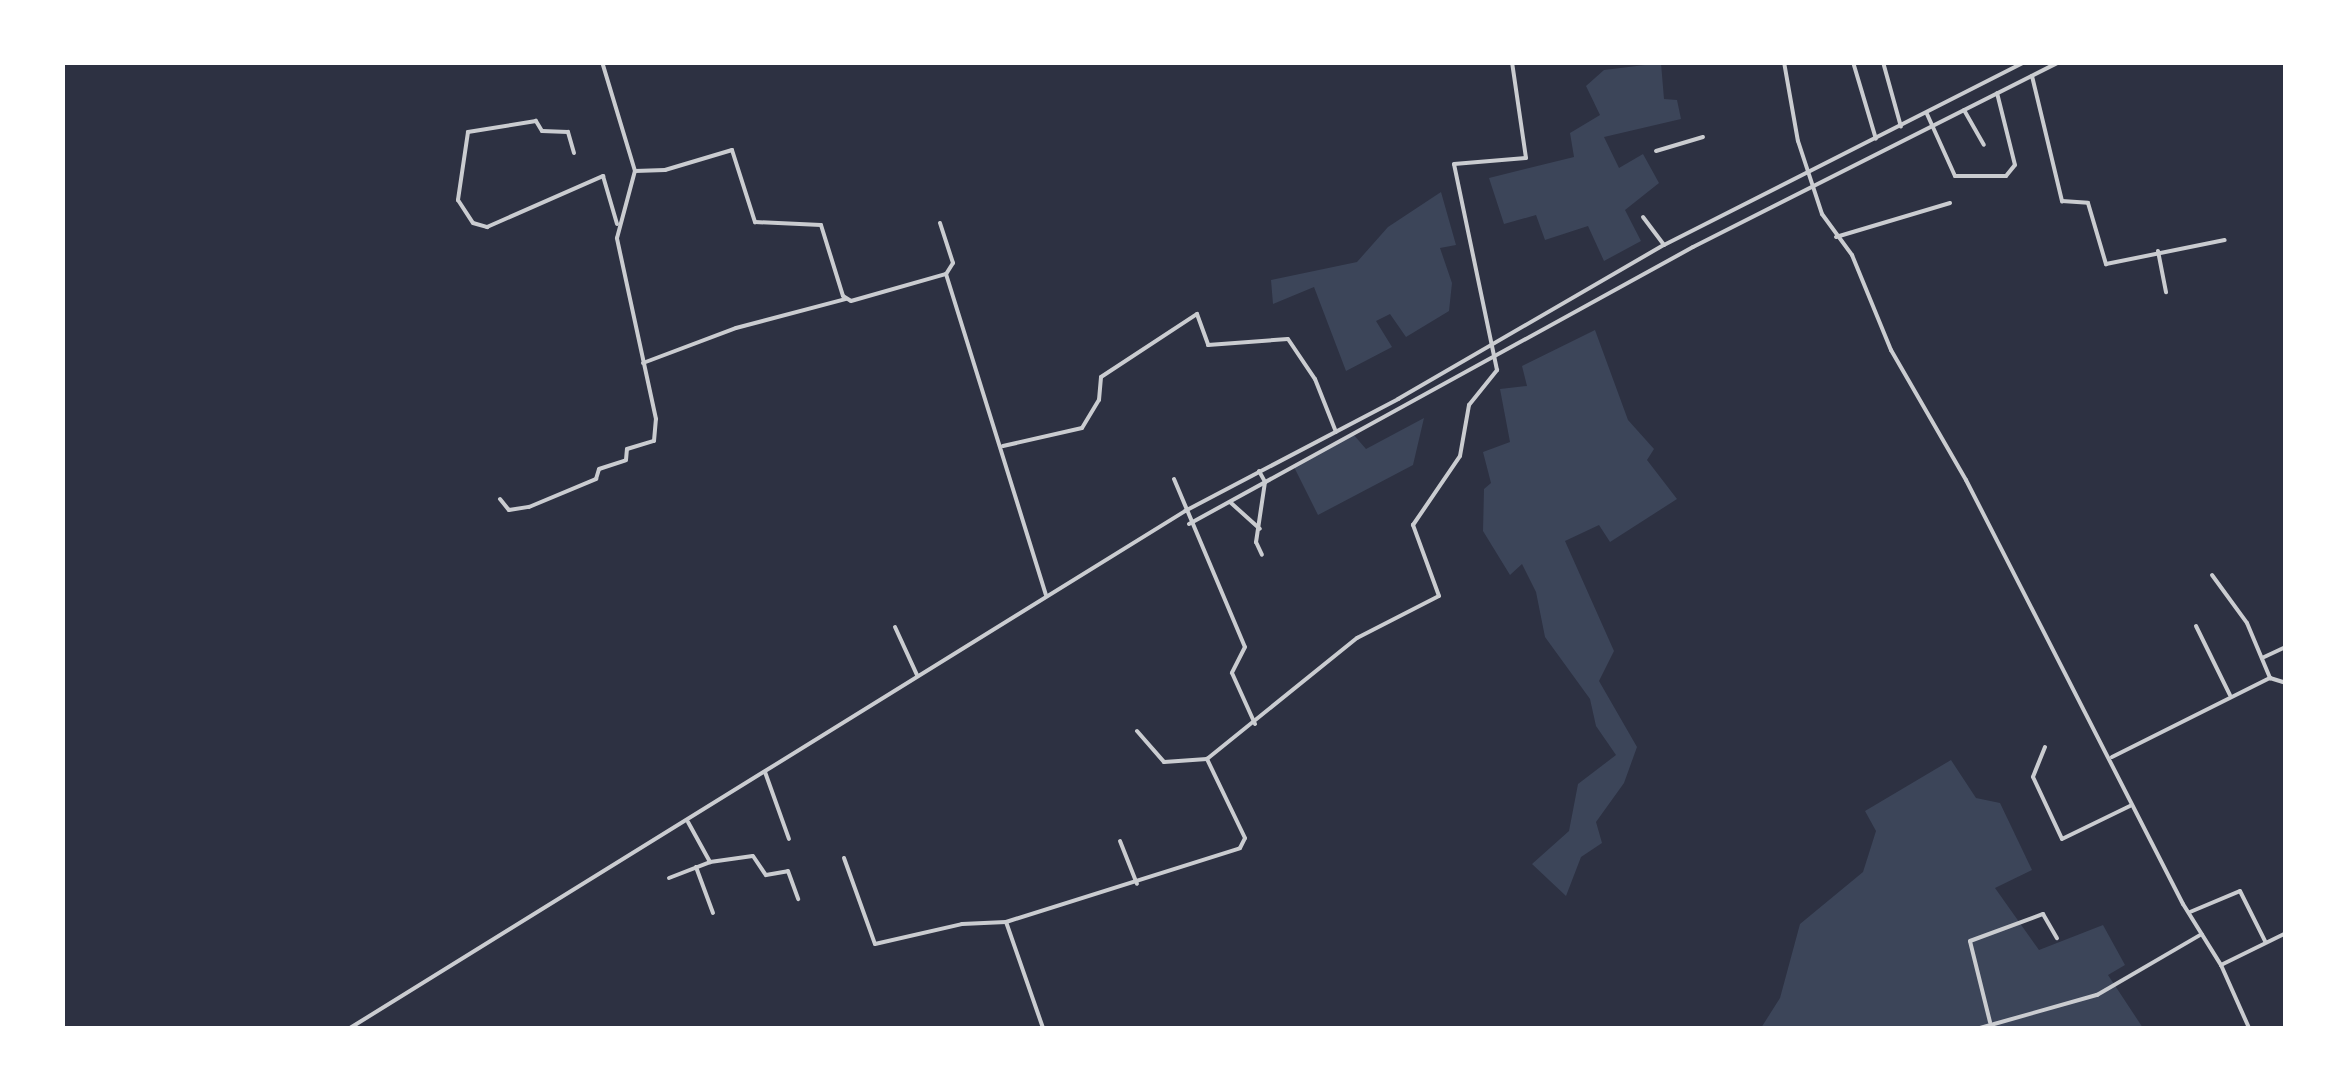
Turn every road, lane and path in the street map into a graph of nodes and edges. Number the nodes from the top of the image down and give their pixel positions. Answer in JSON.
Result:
{"nodes":[{"id":1,"x":602,"y":62,"type":"edge"},
{"id":2,"x":1512,"y":62,"type":"edge"},
{"id":3,"x":1784,"y":62,"type":"edge"},
{"id":4,"x":1853,"y":62,"type":"edge"},
{"id":5,"x":1883,"y":62,"type":"edge"},
{"id":6,"x":2008,"y":62,"type":"edge"},
{"id":7,"x":2025,"y":62,"type":"edge"},
{"id":8,"x":2059,"y":62,"type":"edge"},
{"id":9,"x":2010,"y":72,"type":"junction"},
{"id":10,"x":2032,"y":76,"type":"junction"},
{"id":11,"x":1997,"y":92,"type":"junction"},
{"id":12,"x":1964,"y":110,"type":"junction"},
{"id":13,"x":1927,"y":114,"type":"junction"},
{"id":14,"x":1933,"y":125,"type":"junction"},
{"id":15,"x":1900,"y":128,"type":"junction"},
{"id":16,"x":1703,"y":137,"type":"dead end"},
{"id":17,"x":1876,"y":139,"type":"junction"},
{"id":18,"x":1984,"y":145,"type":"dead end"},
{"id":19,"x":1656,"y":151,"type":"dead end"},
{"id":20,"x":574,"y":152,"type":"dead end"},
{"id":21,"x":635,"y":171,"type":"junction"},
{"id":22,"x":1811,"y":174,"type":"junction"},
{"id":23,"x":1815,"y":184,"type":"junction"},
{"id":24,"x":1950,"y":203,"type":"dead end"},
{"id":25,"x":1643,"y":216,"type":"dead end"},
{"id":26,"x":940,"y":223,"type":"dead end"},
{"id":27,"x":617,"y":224,"type":"junction"},
{"id":28,"x":1836,"y":238,"type":"junction"},
{"id":29,"x":2224,"y":240,"type":"dead end"},
{"id":30,"x":1664,"y":245,"type":"junction"},
{"id":31,"x":2158,"y":251,"type":"junction"},
{"id":32,"x":946,"y":274,"type":"junction"},
{"id":33,"x":2166,"y":292,"type":"dead end"},
{"id":34,"x":846,"y":299,"type":"junction"},
{"id":35,"x":1488,"y":344,"type":"junction"},
{"id":36,"x":1495,"y":356,"type":"junction"},
{"id":37,"x":644,"y":363,"type":"junction"},
{"id":38,"x":1336,"y":433,"type":"junction"},
{"id":39,"x":1003,"y":446,"type":"junction"},
{"id":40,"x":1259,"y":472,"type":"junction"},
{"id":41,"x":1174,"y":479,"type":"dead end"},
{"id":42,"x":1265,"y":482,"type":"junction"},
{"id":43,"x":500,"y":499,"type":"dead end"},
{"id":44,"x":1228,"y":502,"type":"junction"},
{"id":45,"x":1187,"y":518,"type":"junction"},
{"id":46,"x":1260,"y":528,"type":"junction"},
{"id":47,"x":1262,"y":555,"type":"dead end"},
{"id":48,"x":2212,"y":576,"type":"dead end"},
{"id":49,"x":1046,"y":594,"type":"junction"},
{"id":50,"x":2196,"y":626,"type":"dead end"},
{"id":51,"x":894,"y":627,"type":"dead end"},
{"id":52,"x":2286,"y":647,"type":"edge"},
{"id":53,"x":2262,"y":658,"type":"junction"},
{"id":54,"x":918,"y":675,"type":"junction"},
{"id":55,"x":2270,"y":678,"type":"junction"},
{"id":56,"x":2286,"y":683,"type":"edge"},
{"id":57,"x":2230,"y":695,"type":"junction"},
{"id":58,"x":1255,"y":724,"type":"junction"},
{"id":59,"x":1137,"y":731,"type":"dead end"},
{"id":60,"x":2045,"y":747,"type":"dead end"},
{"id":61,"x":2112,"y":757,"type":"junction"},
{"id":62,"x":1207,"y":759,"type":"junction"},
{"id":63,"x":766,"y":772,"type":"junction"},
{"id":64,"x":2130,"y":806,"type":"junction"},
{"id":65,"x":686,"y":820,"type":"junction"},
{"id":66,"x":789,"y":839,"type":"dead end"},
{"id":67,"x":1120,"y":842,"type":"dead end"},
{"id":68,"x":844,"y":858,"type":"dead end"},
{"id":69,"x":710,"y":862,"type":"junction"},
{"id":70,"x":696,"y":867,"type":"junction"},
{"id":71,"x":669,"y":878,"type":"dead end"},
{"id":72,"x":1137,"y":884,"type":"junction"},
{"id":73,"x":798,"y":898,"type":"dead end"},
{"id":74,"x":2188,"y":912,"type":"junction"},
{"id":75,"x":713,"y":913,"type":"dead end"},
{"id":76,"x":1006,"y":922,"type":"junction"},
{"id":77,"x":2286,"y":933,"type":"edge"},
{"id":78,"x":2202,"y":934,"type":"junction"},
{"id":79,"x":2057,"y":938,"type":"dead end"},
{"id":80,"x":2265,"y":941,"type":"junction"},
{"id":81,"x":2220,"y":965,"type":"junction"},
{"id":82,"x":1990,"y":1022,"type":"junction"},
{"id":83,"x":350,"y":1028,"type":"edge"},
{"id":84,"x":1043,"y":1028,"type":"edge"},
{"id":85,"x":1980,"y":1028,"type":"edge"},
{"id":86,"x":2249,"y":1028,"type":"edge"}],
"edges":[{"from":1,"to":21,"type":"street"},
{"from":2,"to":35,"type":"street"},
{"from":3,"to":22,"type":"street"},
{"from":4,"to":17,"type":"street"},
{"from":5,"to":15,"type":"street"},
{"from":6,"to":9,"type":"street"},
{"from":7,"to":9,"type":"street"},
{"from":8,"to":10,"type":"street"},
{"from":9,"to":13,"type":"street"},
{"from":10,"to":11,"type":"street"},
{"from":10,"to":31,"type":"street"},
{"from":11,"to":12,"type":"street"},
{"from":11,"to":14,"type":"street"},
{"from":12,"to":14,"type":"street"},
{"from":12,"to":18,"type":"street"},
{"from":13,"to":14,"type":"street"},
{"from":13,"to":15,"type":"street"},
{"from":14,"to":23,"type":"street"},
{"from":15,"to":17,"type":"street"},
{"from":16,"to":19,"type":"street"},
{"from":17,"to":22,"type":"street"},
{"from":20,"to":27,"type":"street"},
{"from":21,"to":27,"type":"street"},
{"from":21,"to":34,"type":"street"},
{"from":22,"to":23,"type":"street"},
{"from":22,"to":30,"type":"street"},
{"from":23,"to":28,"type":"street"},
{"from":23,"to":36,"type":"street"},
{"from":24,"to":28,"type":"street"},
{"from":25,"to":30,"type":"street"},
{"from":26,"to":32,"type":"street"},
{"from":27,"to":37,"type":"street"},
{"from":28,"to":61,"type":"street"},
{"from":29,"to":31,"type":"street"},
{"from":30,"to":35,"type":"street"},
{"from":31,"to":33,"type":"street"},
{"from":32,"to":34,"type":"street"},
{"from":32,"to":39,"type":"street"},
{"from":34,"to":37,"type":"street"},
{"from":35,"to":36,"type":"street"},
{"from":35,"to":38,"type":"street"},
{"from":36,"to":42,"type":"street"},
{"from":36,"to":58,"type":"street"},
{"from":37,"to":43,"type":"street"},
{"from":38,"to":39,"type":"street"},
{"from":38,"to":40,"type":"street"},
{"from":39,"to":49,"type":"street"},
{"from":40,"to":42,"type":"street"},
{"from":40,"to":45,"type":"street"},
{"from":41,"to":45,"type":"street"},
{"from":42,"to":44,"type":"street"},
{"from":42,"to":46,"type":"street"},
{"from":44,"to":45,"type":"street"},
{"from":44,"to":46,"type":"street"},
{"from":45,"to":49,"type":"street"},
{"from":45,"to":58,"type":"street"},
{"from":46,"to":47,"type":"street"},
{"from":48,"to":53,"type":"street"},
{"from":49,"to":54,"type":"street"},
{"from":50,"to":57,"type":"street"},
{"from":51,"to":54,"type":"street"},
{"from":52,"to":53,"type":"street"},
{"from":53,"to":55,"type":"street"},
{"from":54,"to":63,"type":"street"},
{"from":55,"to":56,"type":"street"},
{"from":55,"to":57,"type":"street"},
{"from":57,"to":61,"type":"street"},
{"from":58,"to":62,"type":"street"},
{"from":59,"to":62,"type":"street"},
{"from":60,"to":64,"type":"street"},
{"from":61,"to":64,"type":"street"},
{"from":62,"to":72,"type":"street"},
{"from":63,"to":65,"type":"street"},
{"from":63,"to":66,"type":"street"},
{"from":64,"to":74,"type":"street"},
{"from":65,"to":69,"type":"street"},
{"from":65,"to":83,"type":"street"},
{"from":67,"to":72,"type":"street"},
{"from":68,"to":76,"type":"street"},
{"from":69,"to":70,"type":"street"},
{"from":69,"to":73,"type":"street"},
{"from":70,"to":71,"type":"street"},
{"from":70,"to":75,"type":"street"},
{"from":72,"to":76,"type":"street"},
{"from":74,"to":78,"type":"street"},
{"from":74,"to":80,"type":"street"},
{"from":76,"to":84,"type":"street"},
{"from":77,"to":80,"type":"street"},
{"from":78,"to":81,"type":"street"},
{"from":78,"to":82,"type":"street"},
{"from":79,"to":82,"type":"street"},
{"from":80,"to":81,"type":"street"},
{"from":81,"to":86,"type":"street"},
{"from":82,"to":85,"type":"street"}]}
